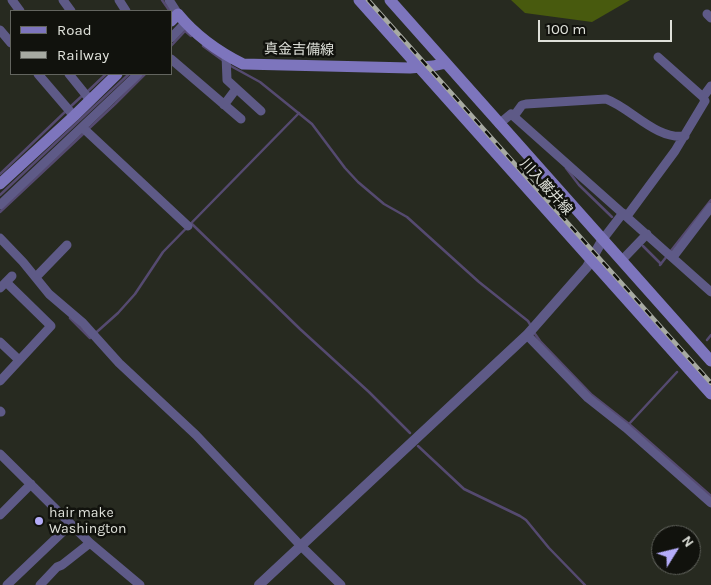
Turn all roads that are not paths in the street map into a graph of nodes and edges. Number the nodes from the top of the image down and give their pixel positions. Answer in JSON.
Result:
{"nodes":[{"id":1,"x":169,"y":0,"type":"edge"},
{"id":2,"x":359,"y":0,"type":"edge"},
{"id":3,"x":390,"y":0,"type":"edge"},
{"id":4,"x":178,"y":19,"type":"edge"},
{"id":5,"x":0,"y":30,"type":"edge"},
{"id":6,"x":172,"y":35,"type":"edge"},
{"id":7,"x":10,"y":42,"type":"edge"},
{"id":8,"x":658,"y":57,"type":"dead end"},
{"id":9,"x":172,"y":60,"type":"edge"},
{"id":10,"x":226,"y":60,"type":"junction"},
{"id":11,"x":446,"y":63,"type":"junction"},
{"id":12,"x":419,"y":67,"type":"junction"},
{"id":13,"x":39,"y":75,"type":"edge"},
{"id":14,"x":70,"y":75,"type":"edge"},
{"id":15,"x":116,"y":75,"type":"edge"},
{"id":16,"x":137,"y":75,"type":"edge"},
{"id":17,"x":711,"y":86,"type":"edge"},
{"id":18,"x":236,"y":89,"type":"junction"},
{"id":19,"x":87,"y":95,"type":"junction"},
{"id":20,"x":706,"y":101,"type":"edge"},
{"id":21,"x":224,"y":105,"type":"junction"},
{"id":22,"x":70,"y":111,"type":"junction"},
{"id":23,"x":261,"y":111,"type":"dead end"},
{"id":24,"x":514,"y":116,"type":"junction"},
{"id":25,"x":241,"y":119,"type":"dead end"},
{"id":26,"x":499,"y":124,"type":"junction"},
{"id":27,"x":85,"y":129,"type":"junction"},
{"id":28,"x":684,"y":136,"type":"junction"},
{"id":29,"x":0,"y":184,"type":"edge"},
{"id":30,"x":0,"y":205,"type":"edge"},
{"id":31,"x":711,"y":207,"type":"edge"},
{"id":32,"x":625,"y":215,"type":"junction"},
{"id":33,"x":188,"y":226,"type":"dead end"},
{"id":34,"x":647,"y":234,"type":"junction"},
{"id":35,"x":0,"y":238,"type":"edge"},
{"id":36,"x":603,"y":240,"type":"junction"},
{"id":37,"x":67,"y":245,"type":"dead end"},
{"id":38,"x":670,"y":255,"type":"junction"},
{"id":39,"x":592,"y":259,"type":"junction"},
{"id":40,"x":622,"y":260,"type":"junction"},
{"id":41,"x":36,"y":277,"type":"junction"},
{"id":42,"x":6,"y":282,"type":"edge"},
{"id":43,"x":711,"y":292,"type":"edge"},
{"id":44,"x":531,"y":331,"type":"junction"},
{"id":45,"x":0,"y":342,"type":"edge"},
{"id":46,"x":19,"y":360,"type":"junction"},
{"id":47,"x":711,"y":361,"type":"edge"},
{"id":48,"x":0,"y":381,"type":"edge"},
{"id":49,"x":711,"y":394,"type":"edge"},
{"id":50,"x":0,"y":454,"type":"edge"},
{"id":51,"x":31,"y":484,"type":"junction"},
{"id":52,"x":711,"y":503,"type":"edge"},
{"id":53,"x":0,"y":515,"type":"edge"},
{"id":54,"x":71,"y":524,"type":"junction"},
{"id":55,"x":90,"y":543,"type":"junction"},
{"id":56,"x":300,"y":545,"type":"junction"},
{"id":57,"x":7,"y":585,"type":"edge"},
{"id":58,"x":40,"y":585,"type":"edge"},
{"id":59,"x":140,"y":585,"type":"edge"},
{"id":60,"x":259,"y":585,"type":"edge"},
{"id":61,"x":341,"y":585,"type":"edge"}],
"edges":[{"from":1,"to":4,"type":"street"},
{"from":2,"to":12,"type":"main road","name":"川入巌井線"},
{"from":3,"to":11,"type":"main road","name":"川入巌井線"},
{"from":4,"to":6,"type":"street"},
{"from":4,"to":10,"type":"main road","name":"真金吉備線"},
{"from":5,"to":7,"type":"street"},
{"from":8,"to":20,"type":"street"},
{"from":9,"to":21,"type":"street"},
{"from":10,"to":12,"type":"main road","name":"真金吉備線"},
{"from":10,"to":18,"type":"street"},
{"from":11,"to":12,"type":"main road","name":"真金吉備線"},
{"from":11,"to":26,"type":"main road","name":"川入巌井線"},
{"from":12,"to":39,"type":"main road","name":"川入巌井線"},
{"from":13,"to":22,"type":"street"},
{"from":14,"to":19,"type":"street"},
{"from":15,"to":19,"type":"main road"},
{"from":16,"to":27,"type":"street"},
{"from":17,"to":20,"type":"street"},
{"from":18,"to":21,"type":"street"},
{"from":18,"to":23,"type":"street"},
{"from":19,"to":22,"type":"main road"},
{"from":20,"to":28,"type":"street"},
{"from":21,"to":25,"type":"street"},
{"from":22,"to":29,"type":"main road"},
{"from":24,"to":26,"type":"street"},
{"from":24,"to":28,"type":"street"},
{"from":24,"to":32,"type":"street"},
{"from":26,"to":36,"type":"main road","name":"川入巌井線"},
{"from":27,"to":30,"type":"street"},
{"from":27,"to":33,"type":"street"},
{"from":28,"to":32,"type":"street"},
{"from":31,"to":38,"type":"street"},
{"from":32,"to":34,"type":"street"},
{"from":32,"to":36,"type":"street"},
{"from":34,"to":38,"type":"street"},
{"from":34,"to":40,"type":"street"},
{"from":35,"to":41,"type":"street"},
{"from":36,"to":39,"type":"street"},
{"from":36,"to":40,"type":"main road","name":"川入巌井線"},
{"from":37,"to":41,"type":"street"},
{"from":38,"to":43,"type":"street"},
{"from":39,"to":44,"type":"street"},
{"from":39,"to":49,"type":"main road","name":"川入巌井線"},
{"from":40,"to":47,"type":"main road","name":"川入巌井線"},
{"from":41,"to":56,"type":"street"},
{"from":42,"to":46,"type":"street"},
{"from":44,"to":52,"type":"street"},
{"from":44,"to":56,"type":"street"},
{"from":45,"to":46,"type":"street"},
{"from":46,"to":48,"type":"street"},
{"from":50,"to":51,"type":"street"},
{"from":51,"to":53,"type":"street"},
{"from":51,"to":54,"type":"street"},
{"from":54,"to":55,"type":"street"},
{"from":54,"to":57,"type":"street"},
{"from":55,"to":58,"type":"street"},
{"from":55,"to":59,"type":"street"},
{"from":56,"to":60,"type":"street"},
{"from":56,"to":61,"type":"street"}]}
